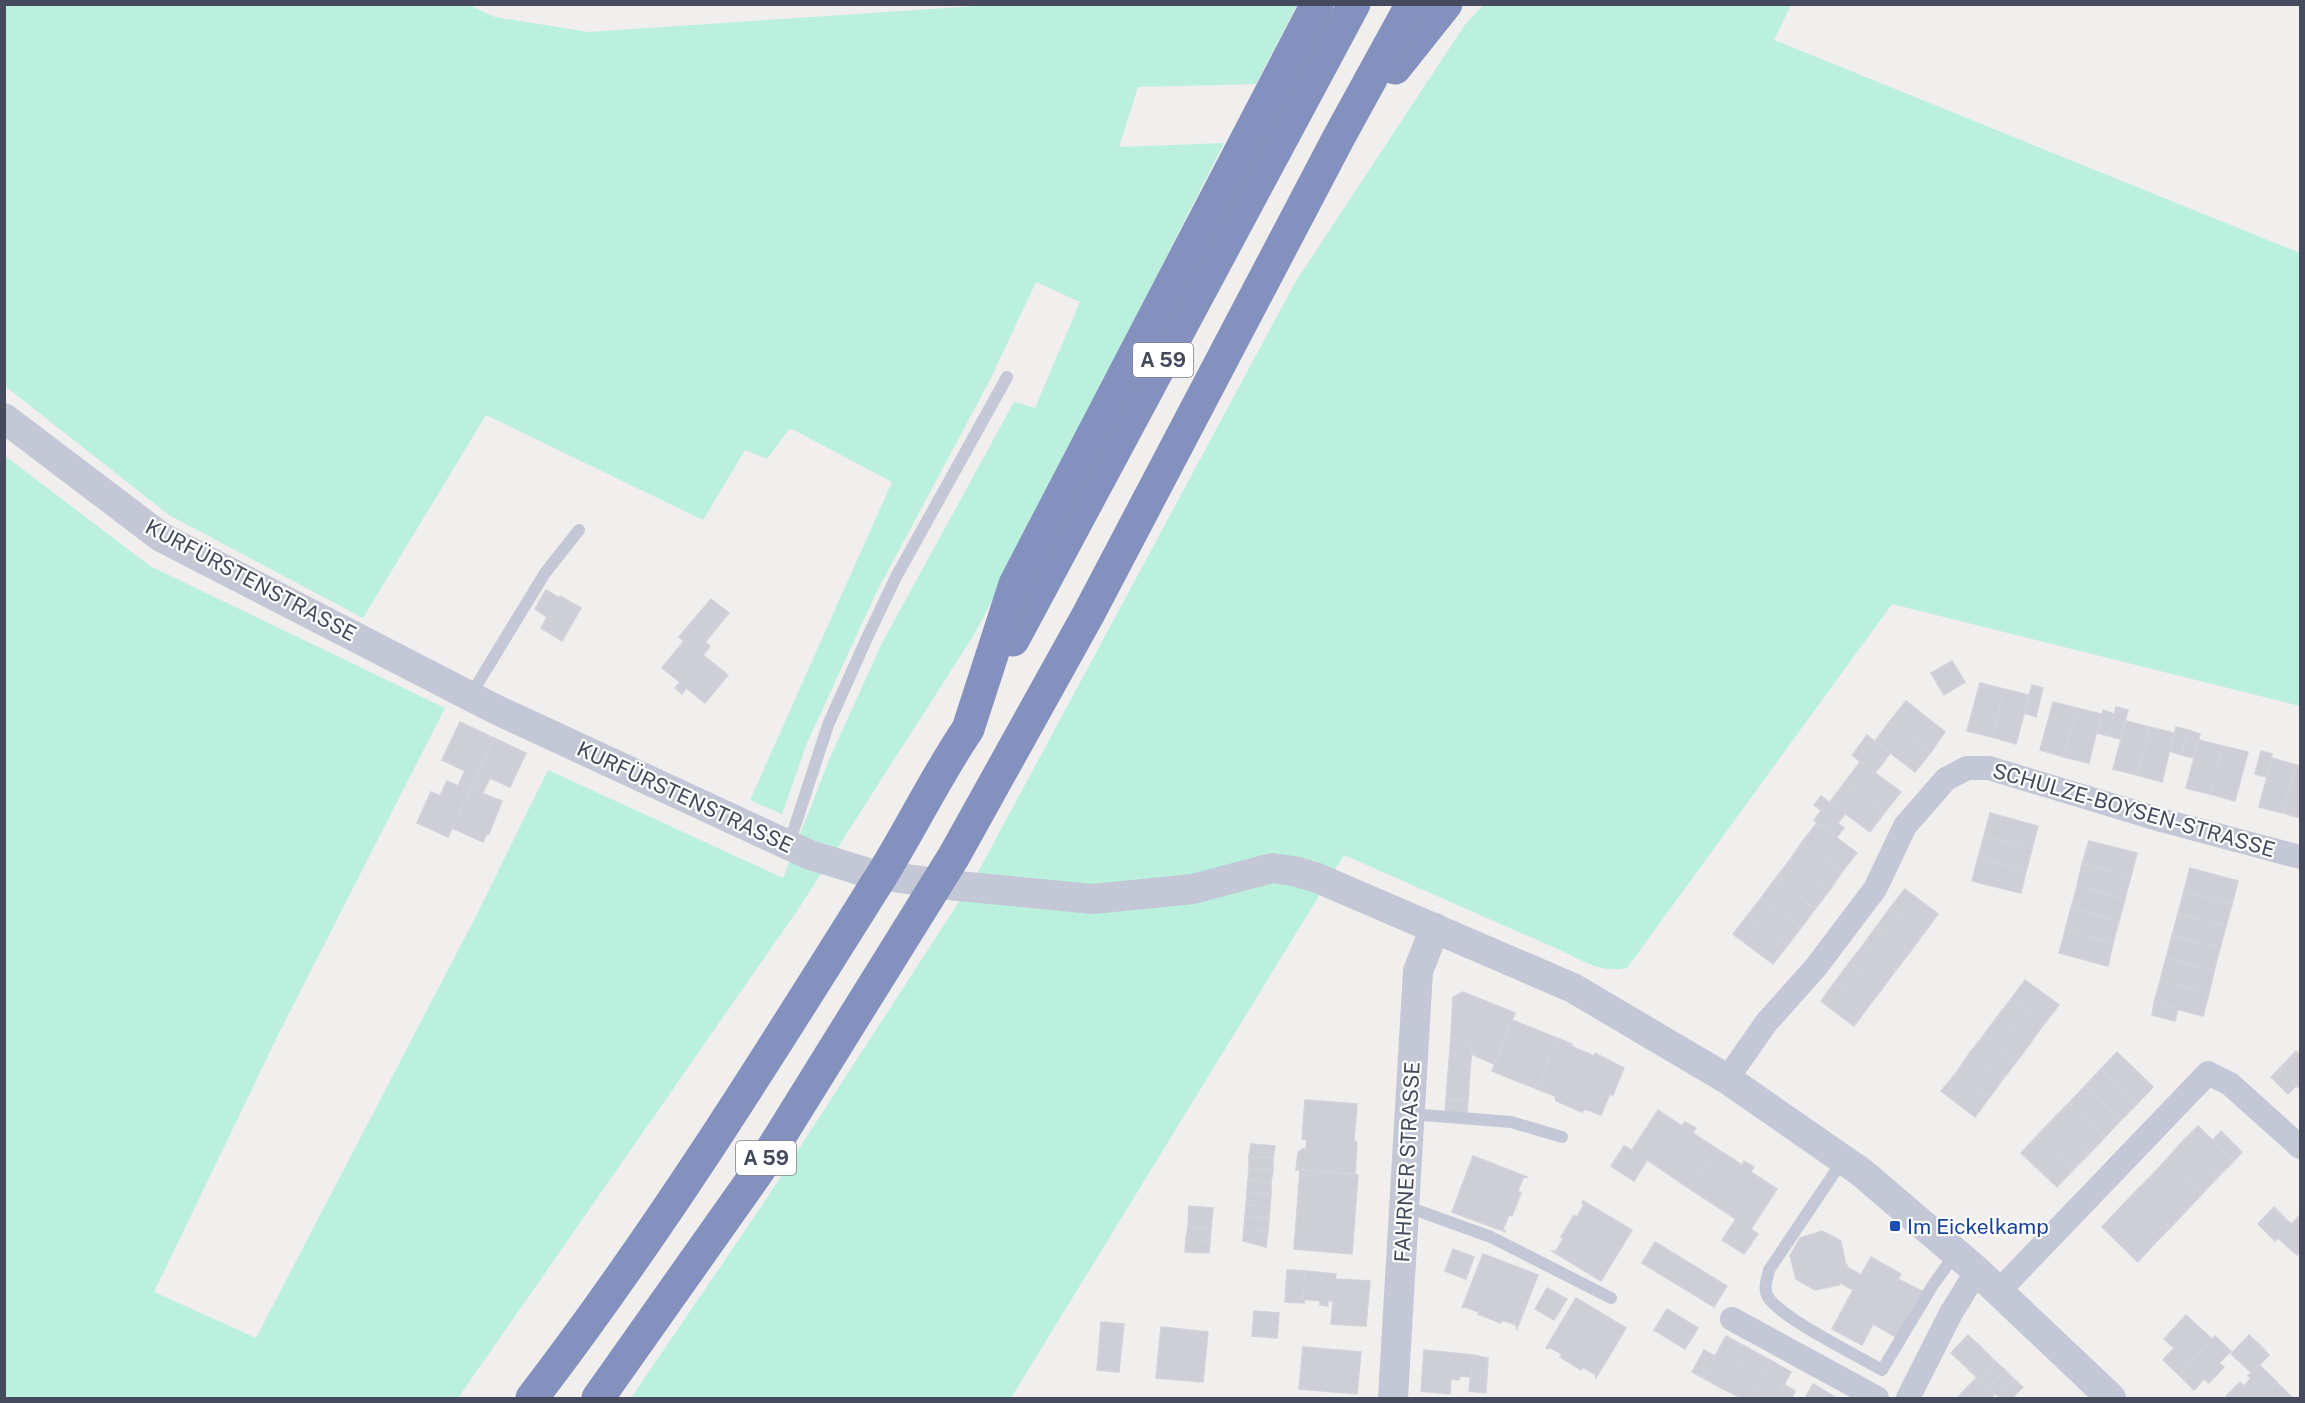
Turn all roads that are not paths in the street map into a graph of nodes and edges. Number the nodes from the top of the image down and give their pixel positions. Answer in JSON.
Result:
{"nodes":[{"id":1,"x":1317,"y":4,"type":"edge"},
{"id":2,"x":1354,"y":4,"type":"edge"},
{"id":3,"x":1412,"y":4,"type":"edge"},
{"id":4,"x":1446,"y":4,"type":"edge"},
{"id":5,"x":1339,"y":137,"type":"junction"},
{"id":6,"x":1007,"y":377,"type":"dead end"},
{"id":7,"x":4,"y":418,"type":"edge"},
{"id":8,"x":579,"y":530,"type":"dead end"},
{"id":9,"x":470,"y":696,"type":"junction"},
{"id":10,"x":972,"y":716,"type":"junction"},
{"id":11,"x":789,"y":845,"type":"junction"},
{"id":12,"x":2301,"y":857,"type":"edge"},
{"id":13,"x":1435,"y":928,"type":"junction"},
{"id":14,"x":1727,"y":1079,"type":"junction"},
{"id":15,"x":1409,"y":1114,"type":"junction"},
{"id":16,"x":1562,"y":1137,"type":"dead end"},
{"id":17,"x":2301,"y":1147,"type":"edge"},
{"id":18,"x":1843,"y":1160,"type":"junction"},
{"id":19,"x":1404,"y":1206,"type":"junction"},
{"id":20,"x":1966,"y":1262,"type":"junction"},
{"id":21,"x":1998,"y":1292,"type":"junction"},
{"id":22,"x":1611,"y":1298,"type":"dead end"},
{"id":23,"x":1732,"y":1318,"type":"dead end"},
{"id":24,"x":532,"y":1398,"type":"edge"},
{"id":25,"x":598,"y":1398,"type":"edge"},
{"id":26,"x":1393,"y":1398,"type":"edge"},
{"id":27,"x":1877,"y":1398,"type":"edge"},
{"id":28,"x":1908,"y":1398,"type":"edge"},
{"id":29,"x":2111,"y":1398,"type":"edge"}],
"edges":[{"from":1,"to":10,"type":"highway"},
{"from":2,"to":10,"type":"highway","number":"A 59"},
{"from":3,"to":5,"type":"highway","number":"A 59"},
{"from":4,"to":5,"type":"highway"},
{"from":5,"to":25,"type":"highway","number":"A 59"},
{"from":6,"to":11,"type":"lane"},
{"from":7,"to":9,"type":"street","name":"KURFÜRSTENSTRASSE"},
{"from":8,"to":9,"type":"lane"},
{"from":9,"to":11,"type":"street","name":"KURFÜRSTENSTRASSE"},
{"from":10,"to":24,"type":"highway","number":"A 59"},
{"from":11,"to":13,"type":"street","name":"KURFÜRSTENSTRASSE"},
{"from":12,"to":14,"type":"street","name":"SCHULZE-BOYSEN-STRASSE"},
{"from":13,"to":14,"type":"street"},
{"from":13,"to":15,"type":"street","name":"FAHRNER STRASSE"},
{"from":14,"to":18,"type":"street"},
{"from":15,"to":16,"type":"lane"},
{"from":15,"to":19,"type":"street","name":"FAHRNER STRASSE"},
{"from":17,"to":21,"type":"street"},
{"from":18,"to":20,"type":"street"},
{"from":18,"to":20,"type":"lane"},
{"from":19,"to":22,"type":"lane"},
{"from":19,"to":26,"type":"street","name":"FAHRNER STRASSE"},
{"from":20,"to":21,"type":"street"},
{"from":20,"to":28,"type":"street"},
{"from":21,"to":29,"type":"street"},
{"from":23,"to":27,"type":"street"}]}
